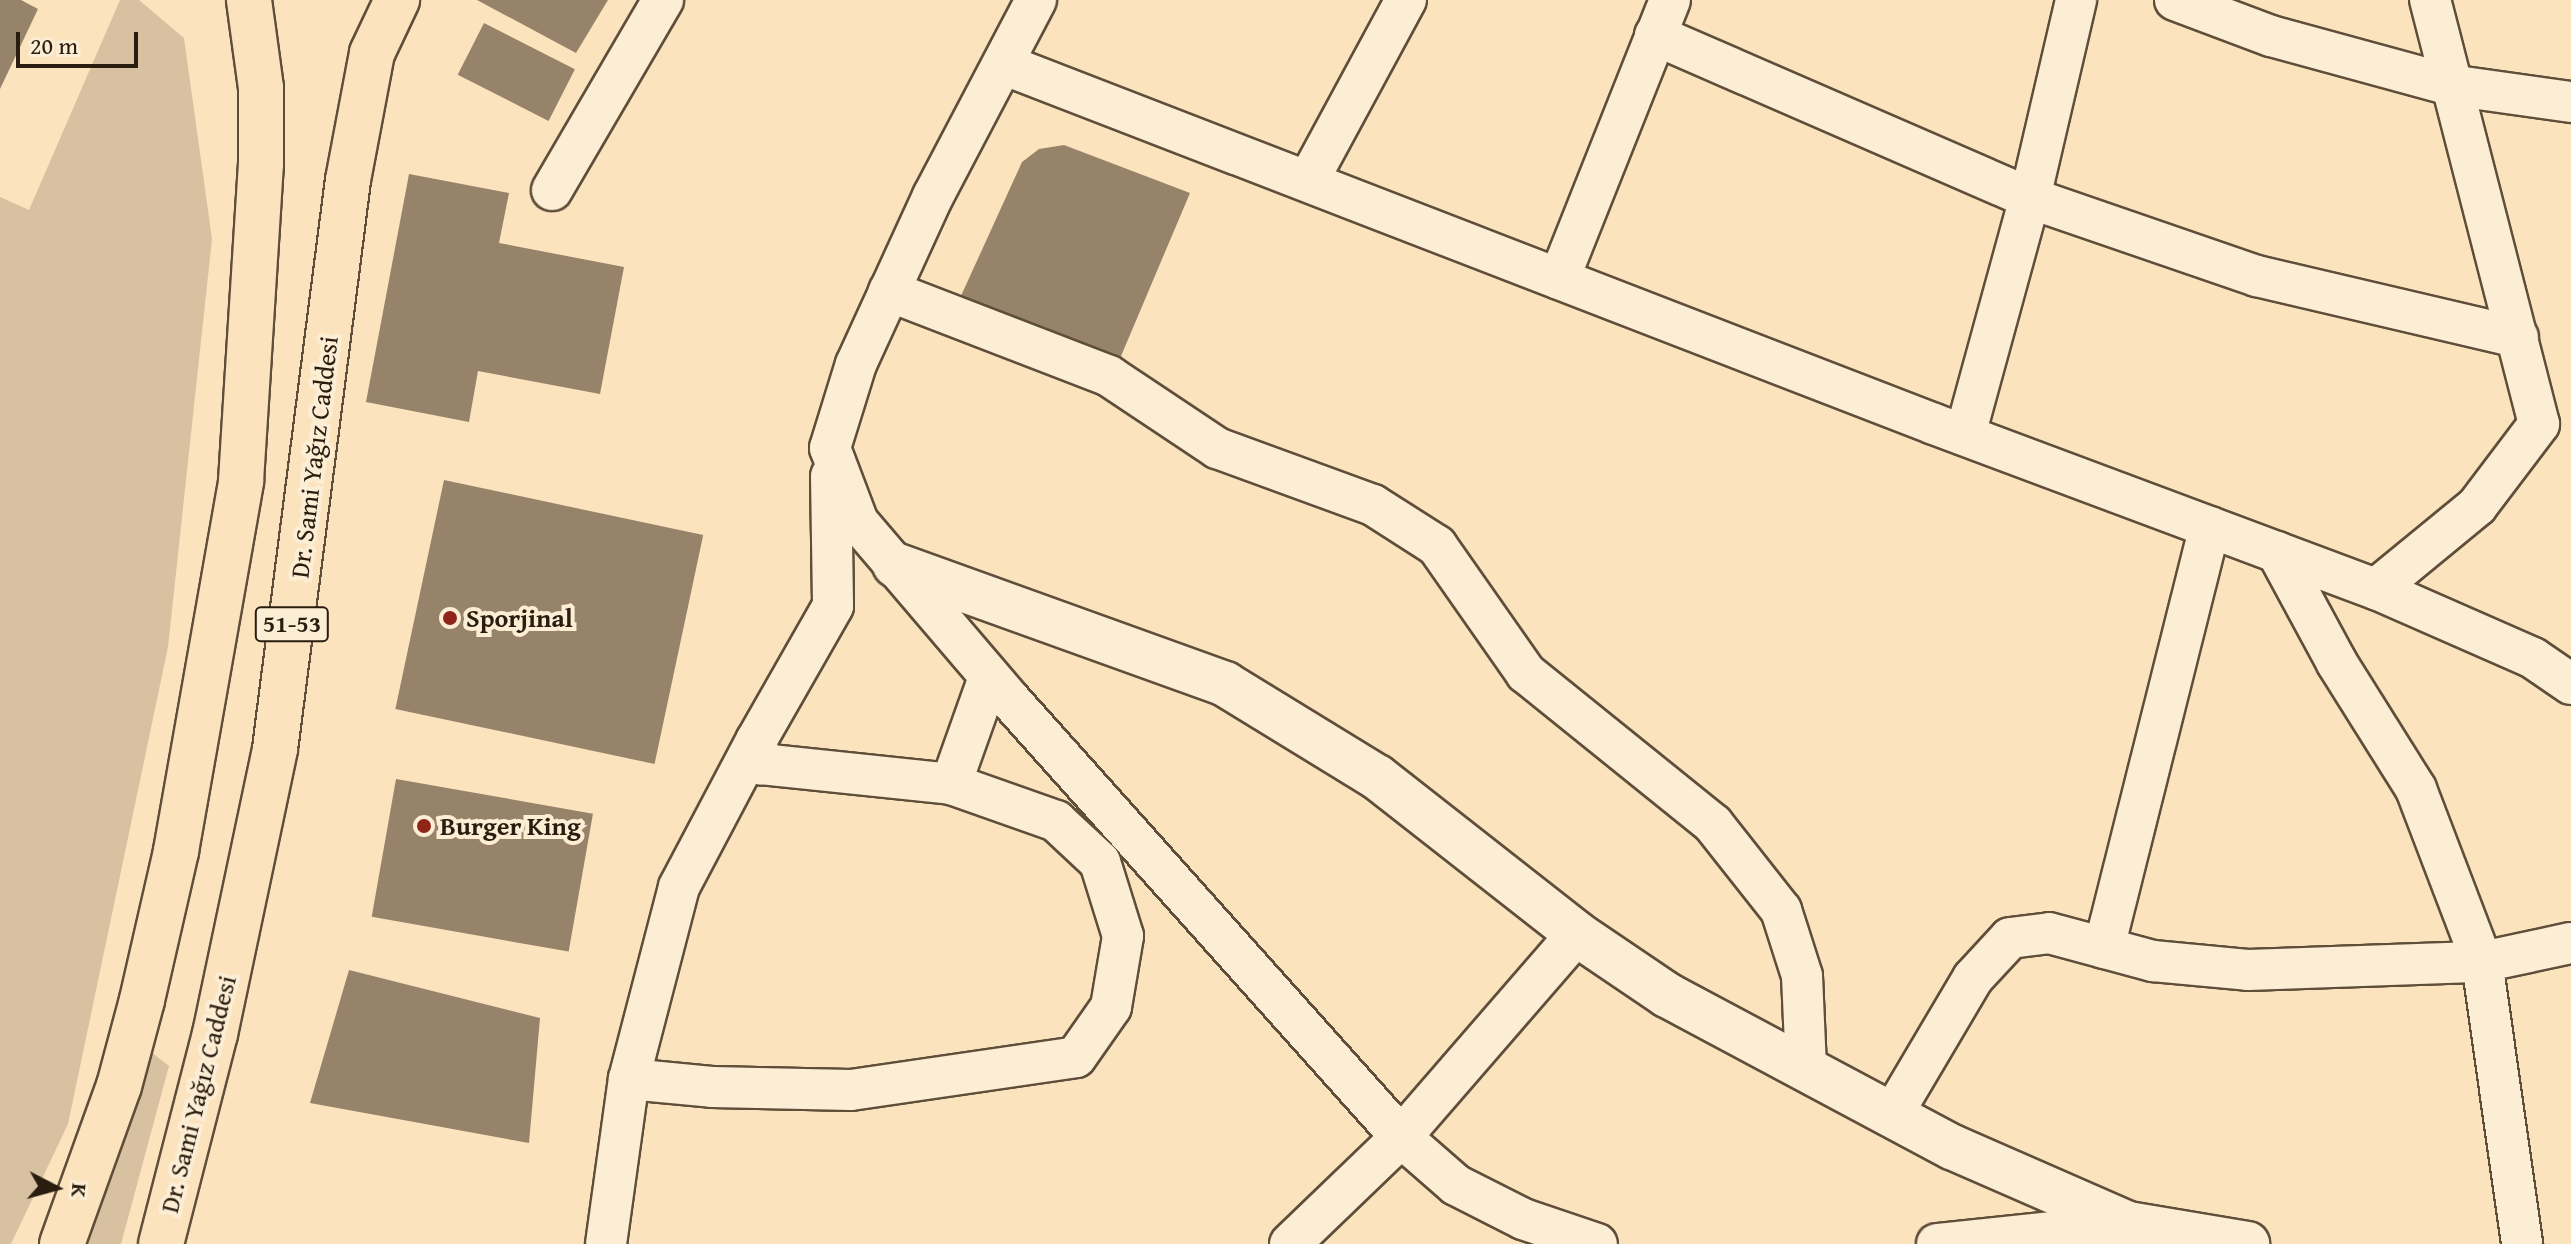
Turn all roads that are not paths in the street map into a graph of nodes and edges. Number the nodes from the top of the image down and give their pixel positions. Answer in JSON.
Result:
{"nodes":[{"id":1,"x":249,"y":0,"type":"edge"},
{"id":2,"x":397,"y":0,"type":"edge"},
{"id":3,"x":663,"y":0,"type":"edge"},
{"id":4,"x":1036,"y":0,"type":"edge"},
{"id":5,"x":1406,"y":0,"type":"edge"},
{"id":6,"x":2076,"y":0,"type":"edge"},
{"id":7,"x":2175,"y":0,"type":"edge"},
{"id":8,"x":2430,"y":0,"type":"edge"},
{"id":9,"x":1662,"y":18,"type":"edge"},
{"id":10,"x":1003,"y":64,"type":"junction"},
{"id":11,"x":2450,"y":85,"type":"junction"},
{"id":12,"x":2571,"y":102,"type":"edge"},
{"id":13,"x":1308,"y":181,"type":"junction"},
{"id":14,"x":552,"y":190,"type":"dead end"},
{"id":15,"x":2030,"y":198,"type":"junction"},
{"id":16,"x":1559,"y":279,"type":"junction"},
{"id":17,"x":889,"y":291,"type":"junction"},
{"id":18,"x":2518,"y":337,"type":"junction"},
{"id":19,"x":2555,"y":424,"type":"edge"},
{"id":20,"x":1965,"y":435,"type":"junction"},
{"id":21,"x":830,"y":448,"type":"junction"},
{"id":22,"x":2210,"y":527,"type":"junction"},
{"id":23,"x":2277,"y":552,"type":"junction"},
{"id":24,"x":895,"y":565,"type":"junction"},
{"id":25,"x":2376,"y":589,"type":"junction"},
{"id":26,"x":989,"y":677,"type":"junction"},
{"id":27,"x":2571,"y":684,"type":"edge"},
{"id":28,"x":756,"y":741,"type":"junction"},
{"id":29,"x":951,"y":784,"type":"junction"},
{"id":30,"x":1577,"y":934,"type":"junction"},
{"id":31,"x":2571,"y":943,"type":"edge"},
{"id":32,"x":2104,"y":948,"type":"junction"},
{"id":33,"x":2482,"y":962,"type":"junction"},
{"id":34,"x":1806,"y":1069,"type":"junction"},
{"id":35,"x":629,"y":1079,"type":"junction"},
{"id":36,"x":1892,"y":1115,"type":"junction"},
{"id":37,"x":1401,"y":1137,"type":"junction"},
{"id":38,"x":2128,"y":1224,"type":"junction"},
{"id":39,"x":1509,"y":1227,"type":"edge"},
{"id":40,"x":62,"y":1244,"type":"edge"},
{"id":41,"x":161,"y":1244,"type":"edge"},
{"id":42,"x":606,"y":1244,"type":"edge"},
{"id":43,"x":1290,"y":1244,"type":"edge"},
{"id":44,"x":1597,"y":1244,"type":"edge"},
{"id":45,"x":1937,"y":1244,"type":"edge"},
{"id":46,"x":2247,"y":1244,"type":"edge"},
{"id":47,"x":2522,"y":1244,"type":"edge"}],
"edges":[{"from":1,"to":40,"type":"main road","number":"51-53"},
{"from":2,"to":41,"type":"main road","name":"Dr. Sami Yağız Caddesi","number":"51-53"},
{"from":3,"to":14,"type":"street"},
{"from":4,"to":10,"type":"street"},
{"from":5,"to":13,"type":"street"},
{"from":6,"to":15,"type":"street"},
{"from":7,"to":11,"type":"street"},
{"from":8,"to":11,"type":"street"},
{"from":9,"to":15,"type":"street"},
{"from":9,"to":16,"type":"street"},
{"from":10,"to":13,"type":"street"},
{"from":10,"to":17,"type":"street"},
{"from":11,"to":12,"type":"street"},
{"from":11,"to":18,"type":"street"},
{"from":13,"to":16,"type":"street"},
{"from":15,"to":18,"type":"street"},
{"from":15,"to":20,"type":"street"},
{"from":16,"to":20,"type":"street"},
{"from":17,"to":21,"type":"street"},
{"from":17,"to":34,"type":"street"},
{"from":18,"to":19,"type":"street"},
{"from":19,"to":25,"type":"street"},
{"from":20,"to":22,"type":"street"},
{"from":21,"to":24,"type":"street"},
{"from":21,"to":28,"type":"street"},
{"from":22,"to":23,"type":"street"},
{"from":22,"to":32,"type":"street"},
{"from":23,"to":25,"type":"street"},
{"from":23,"to":33,"type":"street"},
{"from":24,"to":26,"type":"street"},
{"from":24,"to":30,"type":"street"},
{"from":25,"to":27,"type":"street"},
{"from":26,"to":29,"type":"street"},
{"from":26,"to":37,"type":"street"},
{"from":28,"to":29,"type":"street"},
{"from":28,"to":35,"type":"street"},
{"from":29,"to":35,"type":"street"},
{"from":30,"to":34,"type":"street"},
{"from":30,"to":37,"type":"street"},
{"from":31,"to":33,"type":"street"},
{"from":32,"to":33,"type":"street"},
{"from":32,"to":36,"type":"street"},
{"from":33,"to":47,"type":"street"},
{"from":34,"to":36,"type":"street"},
{"from":35,"to":42,"type":"street"},
{"from":36,"to":38,"type":"street"},
{"from":37,"to":39,"type":"street"},
{"from":37,"to":43,"type":"street"},
{"from":38,"to":45,"type":"street"},
{"from":38,"to":46,"type":"street"},
{"from":39,"to":44,"type":"street"}]}
